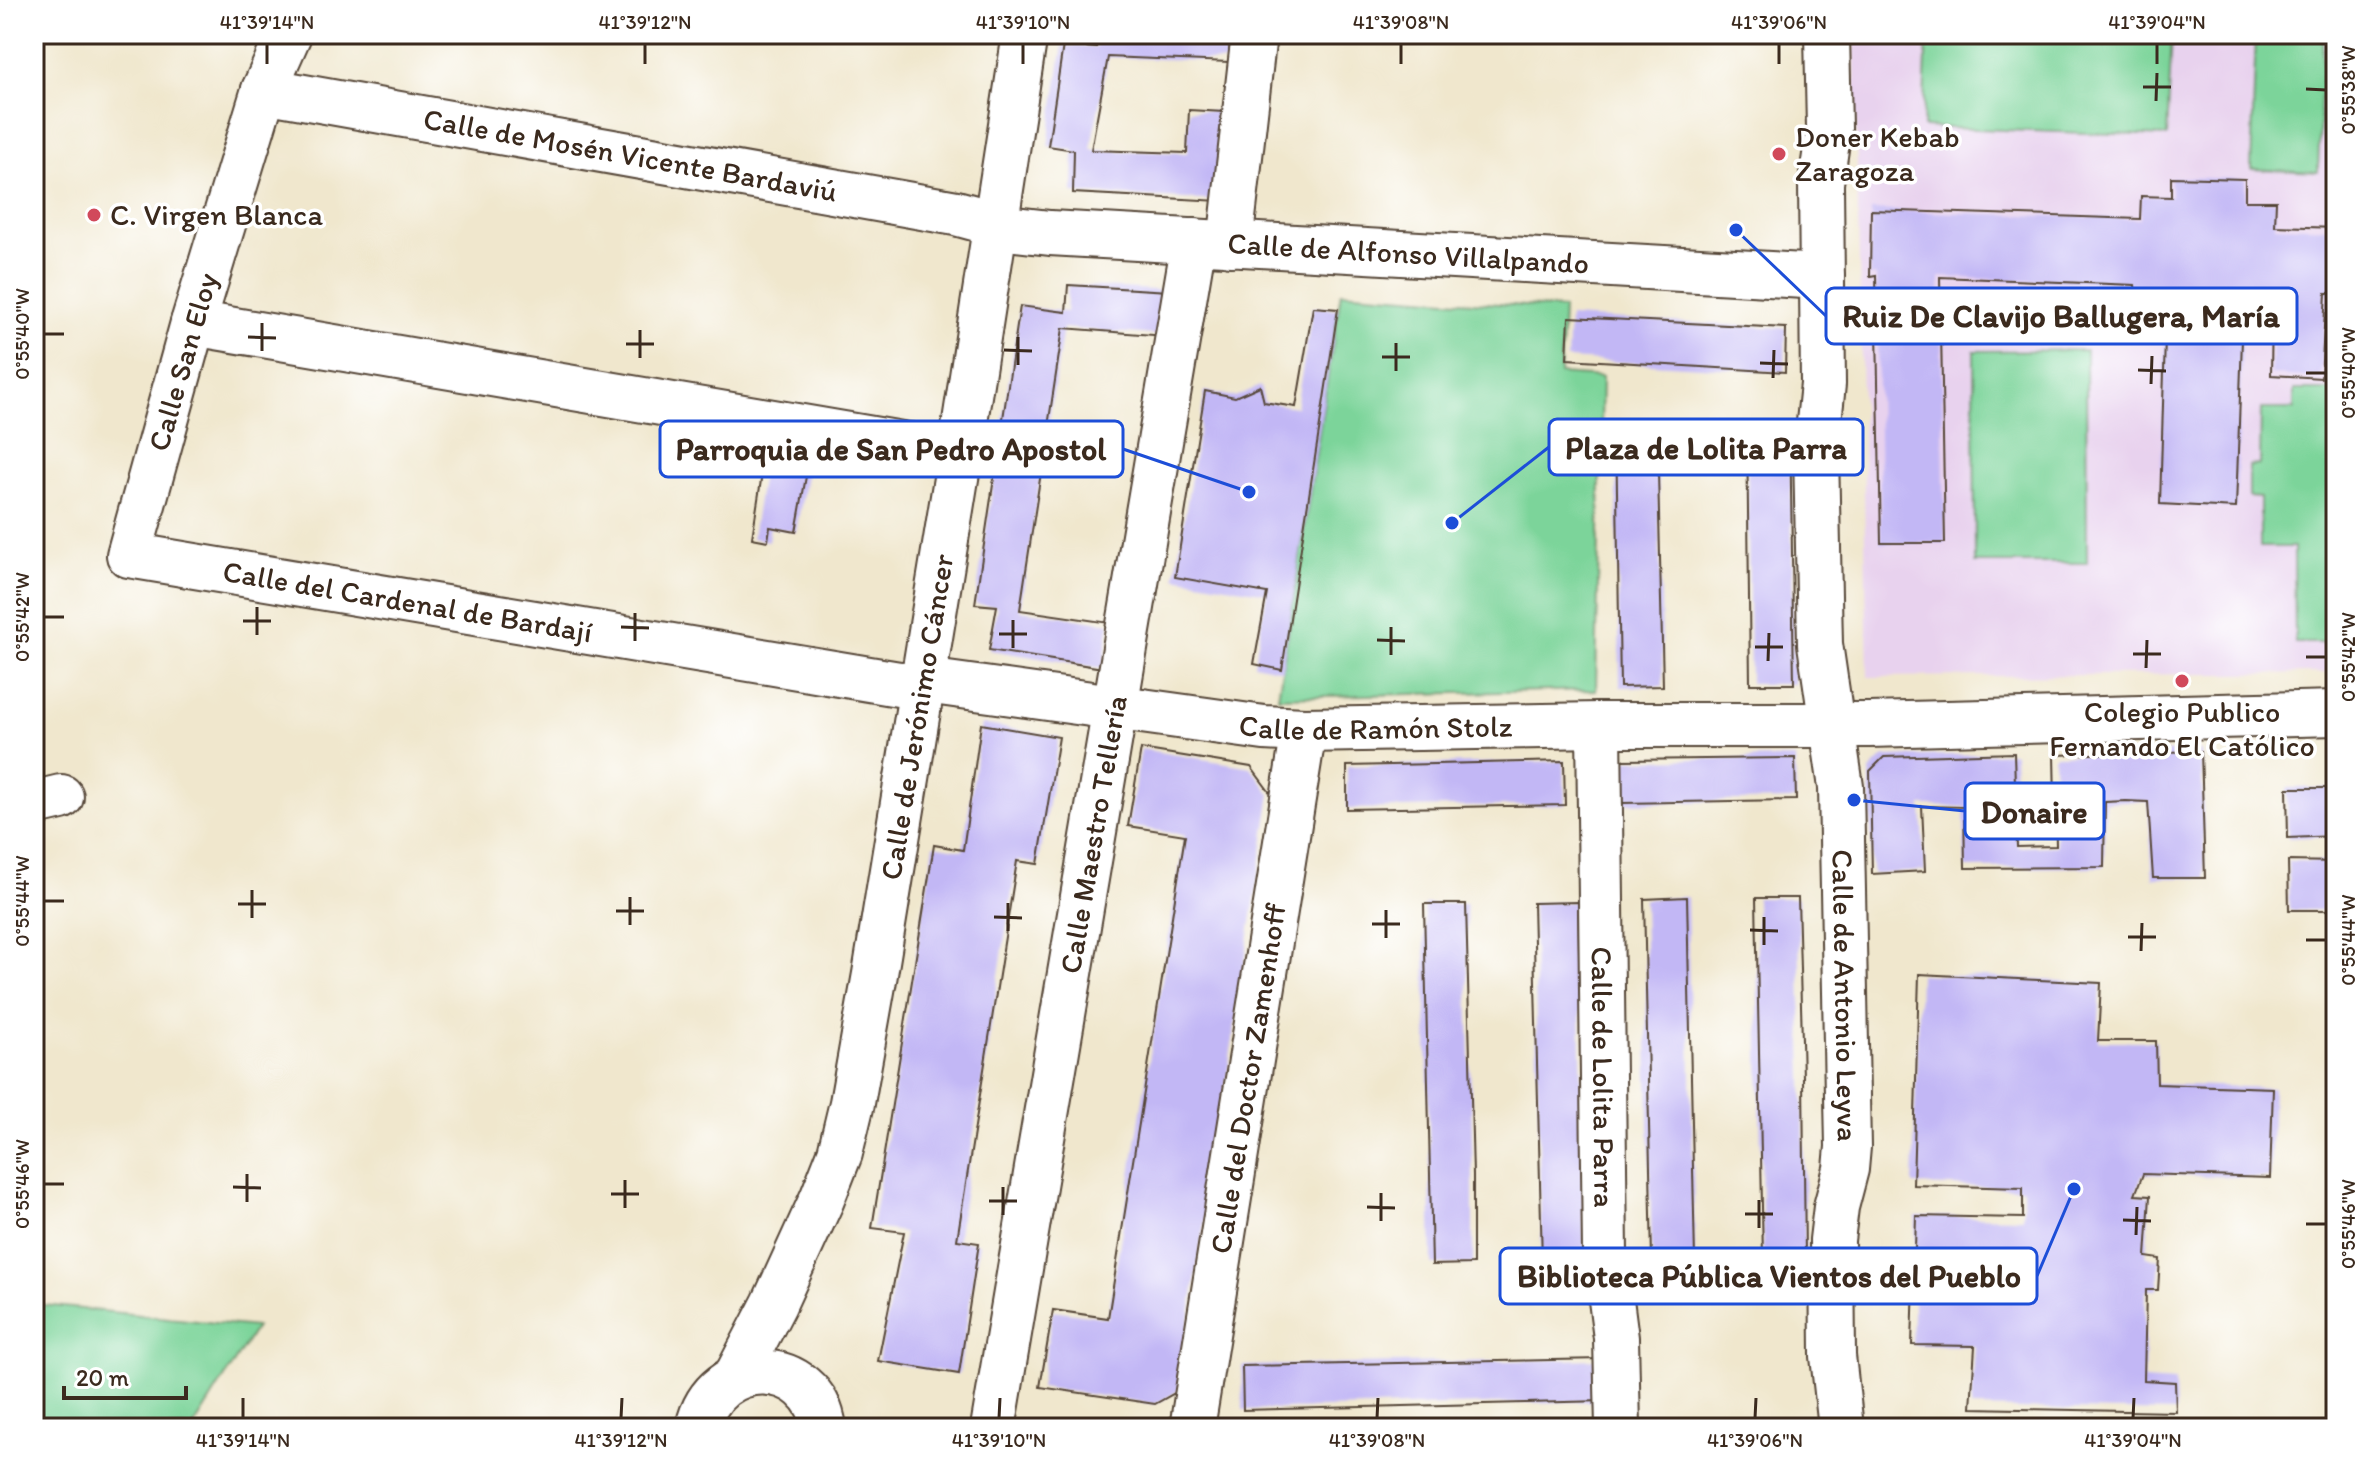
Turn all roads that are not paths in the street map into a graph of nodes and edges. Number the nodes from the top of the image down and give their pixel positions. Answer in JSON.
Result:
{"nodes":[{"id":1,"x":289,"y":34,"type":"edge"},
{"id":2,"x":1025,"y":34,"type":"edge"},
{"id":3,"x":1254,"y":34,"type":"edge"},
{"id":4,"x":1821,"y":37,"type":"edge"},
{"id":5,"x":264,"y":90,"type":"junction"},
{"id":6,"x":995,"y":224,"type":"junction"},
{"id":7,"x":1212,"y":243,"type":"junction"},
{"id":8,"x":1822,"y":277,"type":"junction"},
{"id":9,"x":193,"y":323,"type":"junction"},
{"id":10,"x":960,"y":454,"type":"junction"},
{"id":11,"x":129,"y":555,"type":"joint"},
{"id":12,"x":922,"y":684,"type":"junction"},
{"id":13,"x":1115,"y":707,"type":"junction"},
{"id":14,"x":2336,"y":713,"type":"edge"},
{"id":15,"x":1599,"y":725,"type":"junction"},
{"id":16,"x":1832,"y":725,"type":"junction"},
{"id":17,"x":1304,"y":730,"type":"junction"},
{"id":18,"x":736,"y":1377,"type":"junction"},
{"id":19,"x":697,"y":1423,"type":"edge"},
{"id":20,"x":824,"y":1428,"type":"edge"},
{"id":21,"x":993,"y":1428,"type":"edge"},
{"id":22,"x":1192,"y":1428,"type":"edge"},
{"id":23,"x":1618,"y":1428,"type":"edge"},
{"id":24,"x":1841,"y":1428,"type":"edge"}],
"edges":[{"from":1,"to":5,"type":"street","name":"Calle San Eloy"},
{"from":2,"to":6,"type":"street","name":"Calle de Jerónimo Cáncer"},
{"from":3,"to":7,"type":"street","name":"Calle Maestro Tellería"},
{"from":4,"to":8,"type":"street","name":"Calle de Antonio Leyva"},
{"from":5,"to":6,"type":"street","name":"Calle de Mosén Vicente Bardaviú"},
{"from":5,"to":9,"type":"street","name":"Calle San Eloy"},
{"from":6,"to":7,"type":"street","name":"Calle de Alfonso Villalpando"},
{"from":6,"to":10,"type":"street","name":"Calle de Jerónimo Cáncer"},
{"from":7,"to":8,"type":"street","name":"Calle de Alfonso Villalpando"},
{"from":7,"to":13,"type":"street","name":"Calle Maestro Tellería"},
{"from":8,"to":16,"type":"street","name":"Calle de Antonio Leyva"},
{"from":9,"to":10,"type":"street"},
{"from":9,"to":11,"type":"street","name":"Calle San Eloy"},
{"from":10,"to":12,"type":"street","name":"Calle de Jerónimo Cáncer"},
{"from":11,"to":12,"type":"street","name":"Calle del Cardenal de Bardají"},
{"from":12,"to":13,"type":"street","name":"Calle de Ramón Stolz"},
{"from":12,"to":18,"type":"street","name":"Calle de Jerónimo Cáncer"},
{"from":13,"to":17,"type":"street","name":"Calle de Ramón Stolz"},
{"from":13,"to":21,"type":"street","name":"Calle Maestro Tellería"},
{"from":14,"to":16,"type":"street","name":"Calle de Ramón Stolz"},
{"from":15,"to":16,"type":"street","name":"Calle de Ramón Stolz"},
{"from":15,"to":17,"type":"street","name":"Calle de Ramón Stolz"},
{"from":15,"to":23,"type":"street","name":"Calle de Lolita Parra"},
{"from":16,"to":24,"type":"street","name":"Calle de Antonio Leyva"},
{"from":17,"to":22,"type":"street","name":"Calle del Doctor Zamenhoff"},
{"from":18,"to":19,"type":"street"},
{"from":18,"to":20,"type":"street"}]}
